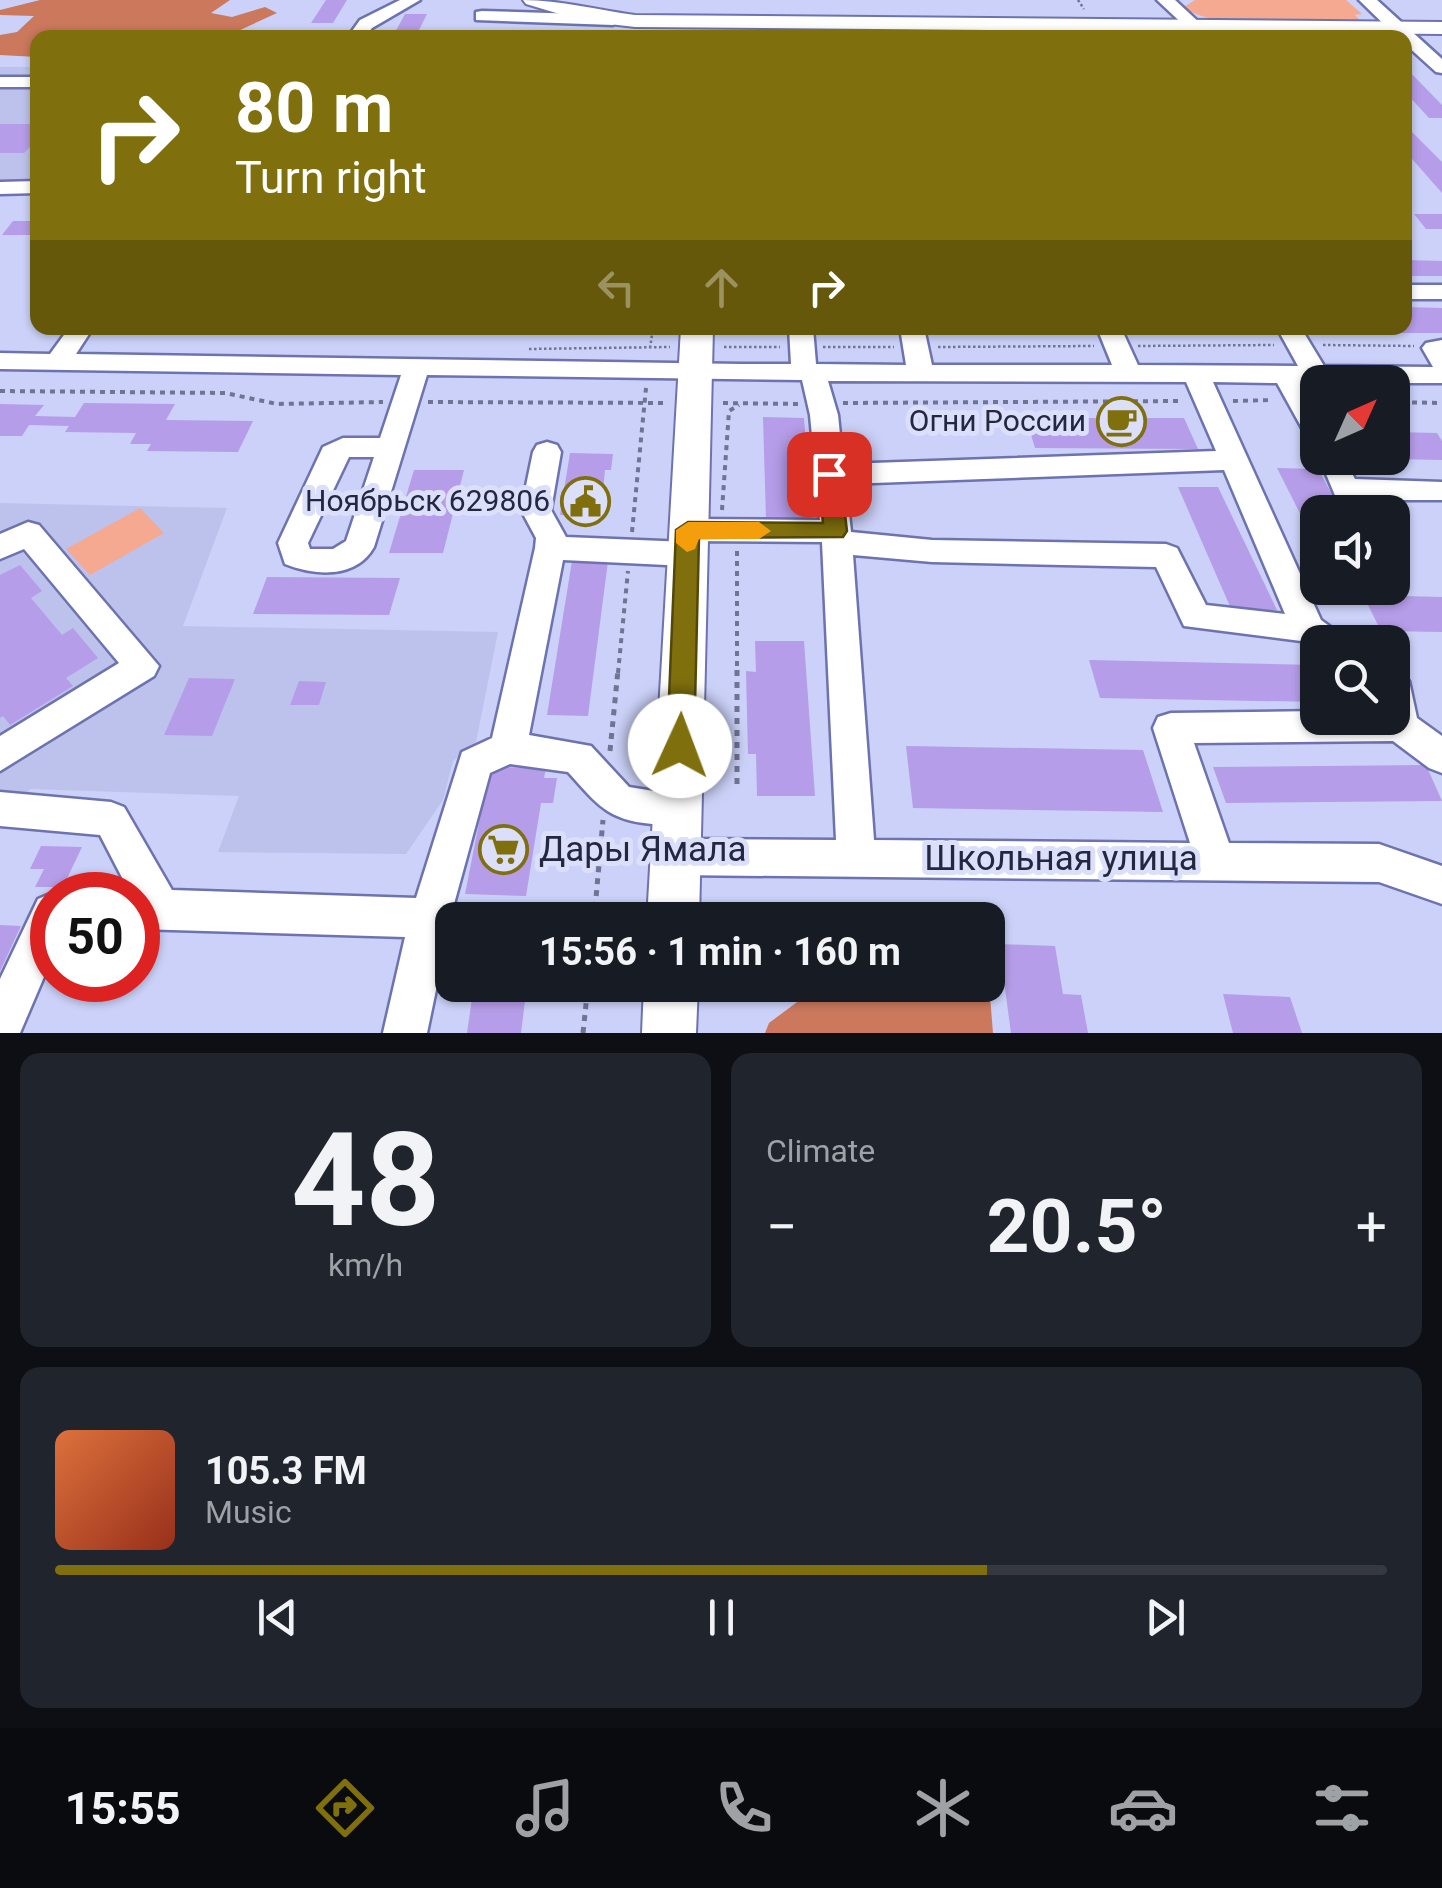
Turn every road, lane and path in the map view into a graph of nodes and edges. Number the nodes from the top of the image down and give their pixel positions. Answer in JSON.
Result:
{"nodes":[{"id":1,"x":412,"y":0,"type":"edge"},
{"id":2,"x":708,"y":0,"type":"edge"},
{"id":3,"x":1165,"y":0,"type":"edge"},
{"id":4,"x":1367,"y":0,"type":"edge"},
{"id":5,"x":486,"y":8,"type":"edge"},
{"id":6,"x":530,"y":13,"type":"edge"},
{"id":7,"x":616,"y":20,"type":"junction"},
{"id":8,"x":1195,"y":26,"type":"junction"},
{"id":9,"x":1398,"y":27,"type":"junction"},
{"id":10,"x":1442,"y":28,"type":"edge"},
{"id":11,"x":362,"y":30,"type":"edge"},
{"id":12,"x":707,"y":30,"type":"edge"},
{"id":13,"x":1166,"y":30,"type":"edge"},
{"id":14,"x":1401,"y":30,"type":"edge"},
{"id":15,"x":1412,"y":40,"type":"edge"},
{"id":16,"x":1412,"y":59,"type":"edge"},
{"id":17,"x":1437,"y":63,"type":"edge"},
{"id":18,"x":0,"y":82,"type":"edge"},
{"id":19,"x":30,"y":82,"type":"edge"},
{"id":20,"x":30,"y":187,"type":"edge"},
{"id":21,"x":0,"y":188,"type":"edge"},
{"id":22,"x":1412,"y":292,"type":"edge"},
{"id":23,"x":1442,"y":292,"type":"edge"},
{"id":24,"x":76,"y":335,"type":"edge"},
{"id":25,"x":652,"y":335,"type":"edge"},
{"id":26,"x":697,"y":335,"type":"edge"},
{"id":27,"x":913,"y":335,"type":"edge"},
{"id":28,"x":1112,"y":335,"type":"edge"},
{"id":29,"x":1294,"y":335,"type":"edge"},
{"id":30,"x":650,"y":346,"type":"dead end"},
{"id":31,"x":742,"y":347,"type":"dead end"},
{"id":32,"x":1442,"y":348,"type":"edge"},
{"id":33,"x":0,"y":361,"type":"edge"},
{"id":34,"x":58,"y":361,"type":"junction"},
{"id":35,"x":1442,"y":361,"type":"edge"},
{"id":36,"x":806,"y":365,"type":"edge"},
{"id":37,"x":1310,"y":365,"type":"edge"},
{"id":38,"x":416,"y":366,"type":"junction"},
{"id":39,"x":695,"y":372,"type":"junction"},
{"id":40,"x":921,"y":373,"type":"junction"},
{"id":41,"x":1128,"y":373,"type":"junction"},
{"id":42,"x":1286,"y":374,"type":"junction"},
{"id":43,"x":1300,"y":374,"type":"edge"},
{"id":44,"x":1410,"y":374,"type":"edge"},
{"id":45,"x":1442,"y":374,"type":"edge"},
{"id":46,"x":1202,"y":387,"type":"junction"},
{"id":47,"x":0,"y":391,"type":"edge"},
{"id":48,"x":1300,"y":397,"type":"edge"},
{"id":49,"x":1300,"y":400,"type":"edge"},
{"id":50,"x":403,"y":402,"type":"junction"},
{"id":51,"x":1410,"y":402,"type":"edge"},
{"id":52,"x":1442,"y":403,"type":"edge"},
{"id":53,"x":389,"y":447,"type":"dead end"},
{"id":54,"x":546,"y":452,"type":"dead end"},
{"id":55,"x":1234,"y":460,"type":"junction"},
{"id":56,"x":829,"y":474,"type":"junction"},
{"id":57,"x":1436,"y":491,"type":"dead end"},
{"id":58,"x":1402,"y":495,"type":"edge"},
{"id":59,"x":729,"y":531,"type":"junction"},
{"id":60,"x":836,"y":537,"type":"junction"},
{"id":61,"x":687,"y":542,"type":"junction"},
{"id":62,"x":0,"y":548,"type":"edge"},
{"id":63,"x":550,"y":548,"type":"junction"},
{"id":64,"x":630,"y":552,"type":"junction"},
{"id":65,"x":1312,"y":625,"type":"edge"},
{"id":66,"x":1300,"y":633,"type":"edge"},
{"id":67,"x":1300,"y":727,"type":"edge"},
{"id":68,"x":1410,"y":733,"type":"edge"},
{"id":69,"x":508,"y":748,"type":"junction"},
{"id":70,"x":0,"y":756,"type":"edge"},
{"id":71,"x":1442,"y":757,"type":"edge"},
{"id":72,"x":737,"y":786,"type":"dead end"},
{"id":73,"x":606,"y":790,"type":"junction"},
{"id":74,"x":0,"y":809,"type":"edge"},
{"id":75,"x":677,"y":833,"type":"junction"},
{"id":76,"x":856,"y":857,"type":"junction"},
{"id":77,"x":1215,"y":859,"type":"junction"},
{"id":78,"x":133,"y":872,"type":"edge"},
{"id":79,"x":1442,"y":885,"type":"edge"},
{"id":80,"x":445,"y":902,"type":"edge"},
{"id":81,"x":596,"y":902,"type":"edge"},
{"id":82,"x":674,"y":902,"type":"edge"},
{"id":83,"x":160,"y":909,"type":"edge"},
{"id":84,"x":435,"y":921,"type":"edge"},
{"id":85,"x":435,"y":940,"type":"edge"},
{"id":86,"x":30,"y":961,"type":"edge"},
{"id":87,"x":587,"y":1002,"type":"edge"},
{"id":88,"x":670,"y":1002,"type":"edge"},
{"id":89,"x":0,"y":1027,"type":"edge"},
{"id":90,"x":405,"y":1033,"type":"edge"},
{"id":91,"x":584,"y":1033,"type":"edge"},
{"id":92,"x":669,"y":1033,"type":"edge"}],
"edges":[{"from":1,"to":11,"type":"street"},
{"from":2,"to":12,"type":"main road"},
{"from":3,"to":8,"type":"street"},
{"from":4,"to":9,"type":"street"},
{"from":5,"to":6,"type":"street"},
{"from":5,"to":7,"type":"street"},
{"from":6,"to":7,"type":"main road"},
{"from":7,"to":12,"type":"main road"},
{"from":8,"to":9,"type":"main road"},
{"from":8,"to":13,"type":"main road"},
{"from":9,"to":10,"type":"main road"},
{"from":9,"to":14,"type":"street"},
{"from":15,"to":17,"type":"street"},
{"from":16,"to":17,"type":"street"},
{"from":18,"to":19,"type":"street"},
{"from":20,"to":21,"type":"street"},
{"from":22,"to":23,"type":"street"},
{"from":24,"to":34,"type":"street"},
{"from":25,"to":30,"type":"path"},
{"from":26,"to":39,"type":"main road"},
{"from":27,"to":40,"type":"street"},
{"from":28,"to":41,"type":"street"},
{"from":29,"to":37,"type":"street"},
{"from":31,"to":36,"type":"path"},
{"from":32,"to":35,"type":"street"},
{"from":33,"to":34,"type":"street"},
{"from":34,"to":38,"type":"street"},
{"from":36,"to":39,"type":"street"},
{"from":36,"to":40,"type":"street"},
{"from":36,"to":46,"type":"path"},
{"from":36,"to":56,"type":"street"},
{"from":36,"to":59,"type":"path"},
{"from":38,"to":39,"type":"street"},
{"from":38,"to":50,"type":"street"},
{"from":39,"to":61,"type":"main road"},
{"from":40,"to":41,"type":"street"},
{"from":41,"to":46,"type":"street"},
{"from":42,"to":43,"type":"street"},
{"from":42,"to":46,"type":"street"},
{"from":42,"to":48,"type":"street"},
{"from":44,"to":45,"type":"street"},
{"from":46,"to":49,"type":"path"},
{"from":46,"to":55,"type":"street"},
{"from":47,"to":50,"type":"path"},
{"from":50,"to":53,"type":"street"},
{"from":50,"to":64,"type":"path"},
{"from":51,"to":52,"type":"path"},
{"from":54,"to":63,"type":"street"},
{"from":55,"to":56,"type":"street"},
{"from":55,"to":65,"type":"street"},
{"from":56,"to":60,"type":"street"},
{"from":57,"to":58,"type":"street"},
{"from":59,"to":60,"type":"street"},
{"from":59,"to":61,"type":"street"},
{"from":59,"to":72,"type":"path"},
{"from":60,"to":66,"type":"street"},
{"from":60,"to":76,"type":"street"},
{"from":61,"to":64,"type":"street"},
{"from":61,"to":75,"type":"main road"},
{"from":62,"to":70,"type":"street"},
{"from":63,"to":64,"type":"street"},
{"from":63,"to":69,"type":"street"},
{"from":64,"to":73,"type":"path"},
{"from":67,"to":77,"type":"street"},
{"from":68,"to":71,"type":"street"},
{"from":69,"to":73,"type":"street"},
{"from":69,"to":80,"type":"street"},
{"from":73,"to":75,"type":"street","name":"Школьная улица"},
{"from":73,"to":81,"type":"path"},
{"from":74,"to":78,"type":"street"},
{"from":75,"to":76,"type":"street","name":"Школьная улица"},
{"from":75,"to":82,"type":"main road"},
{"from":76,"to":77,"type":"street","name":"Школьная улица"},
{"from":77,"to":79,"type":"street","name":"Школьная улица"},
{"from":83,"to":84,"type":"street"},
{"from":85,"to":90,"type":"street"},
{"from":86,"to":89,"type":"street"},
{"from":87,"to":91,"type":"path"},
{"from":88,"to":92,"type":"main road"}]}
